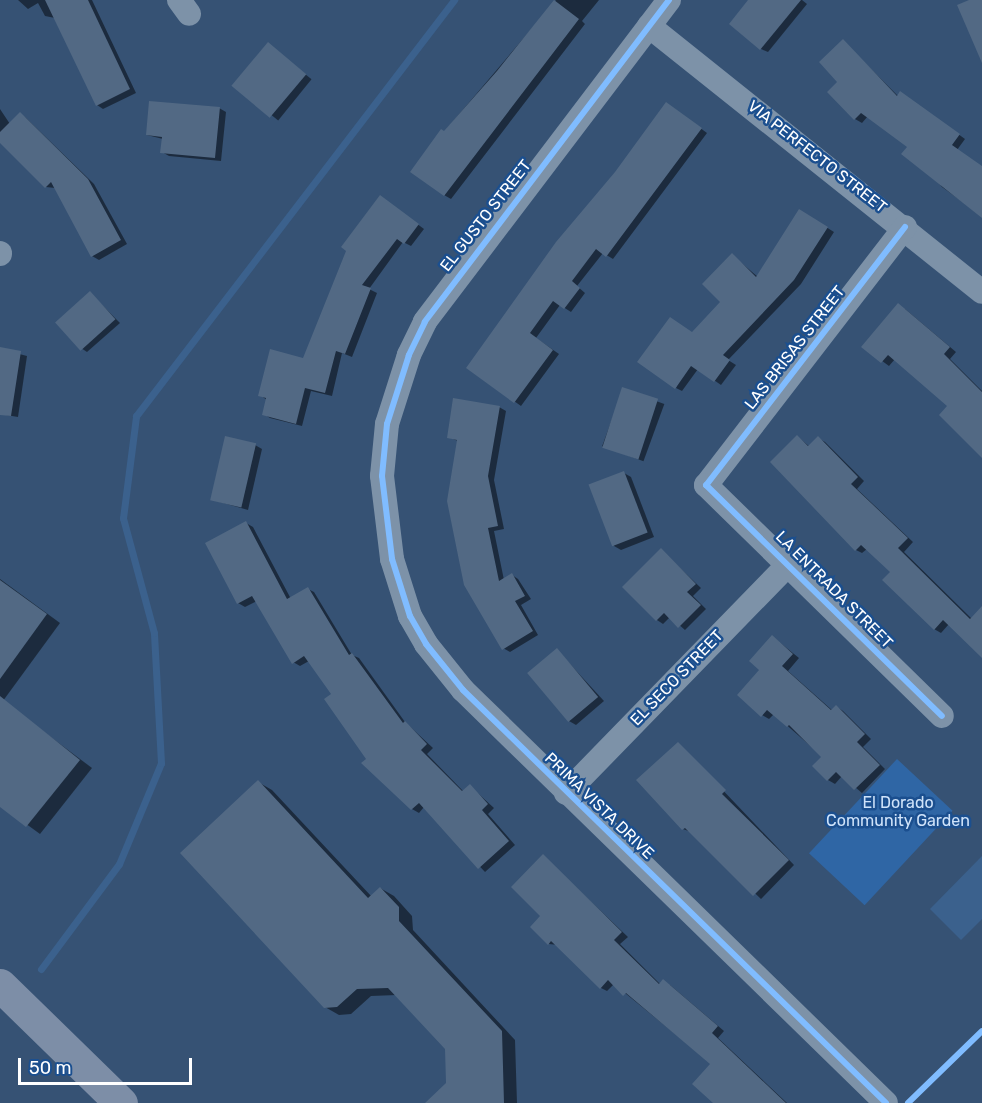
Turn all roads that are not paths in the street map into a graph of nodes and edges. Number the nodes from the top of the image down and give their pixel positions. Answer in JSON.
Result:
{"nodes":[{"id":1,"x":669,"y":0,"type":"edge"},
{"id":2,"x":649,"y":26,"type":"junction"},
{"id":3,"x":905,"y":227,"type":"junction"},
{"id":4,"x":982,"y":292,"type":"edge"},
{"id":5,"x":382,"y":476,"type":"joint"},
{"id":6,"x":706,"y":485,"type":"joint"},
{"id":7,"x":789,"y":564,"type":"junction"},
{"id":8,"x":942,"y":716,"type":"dead end"},
{"id":9,"x":566,"y":793,"type":"junction"},
{"id":10,"x":0,"y":985,"type":"edge"},
{"id":11,"x":121,"y":1103,"type":"edge"},
{"id":12,"x":886,"y":1103,"type":"edge"}],
"edges":[{"from":1,"to":2,"type":"street","name":"EL GUSTO STREET"},
{"from":2,"to":3,"type":"street","name":"VIA PERFECTO STREET"},
{"from":2,"to":5,"type":"street","name":"EL GUSTO STREET"},
{"from":3,"to":4,"type":"street","name":"VIA PERFECTO STREET"},
{"from":3,"to":6,"type":"street","name":"LAS BRISAS STREET"},
{"from":5,"to":9,"type":"street","name":"PRIMA VISTA DRIVE"},
{"from":6,"to":7,"type":"street","name":"LA ENTRADA STREET"},
{"from":7,"to":8,"type":"street","name":"LA ENTRADA STREET"},
{"from":7,"to":9,"type":"street","name":"EL SECO STREET"},
{"from":9,"to":12,"type":"street","name":"PRIMA VISTA DRIVE"},
{"from":10,"to":11,"type":"main road"}]}
